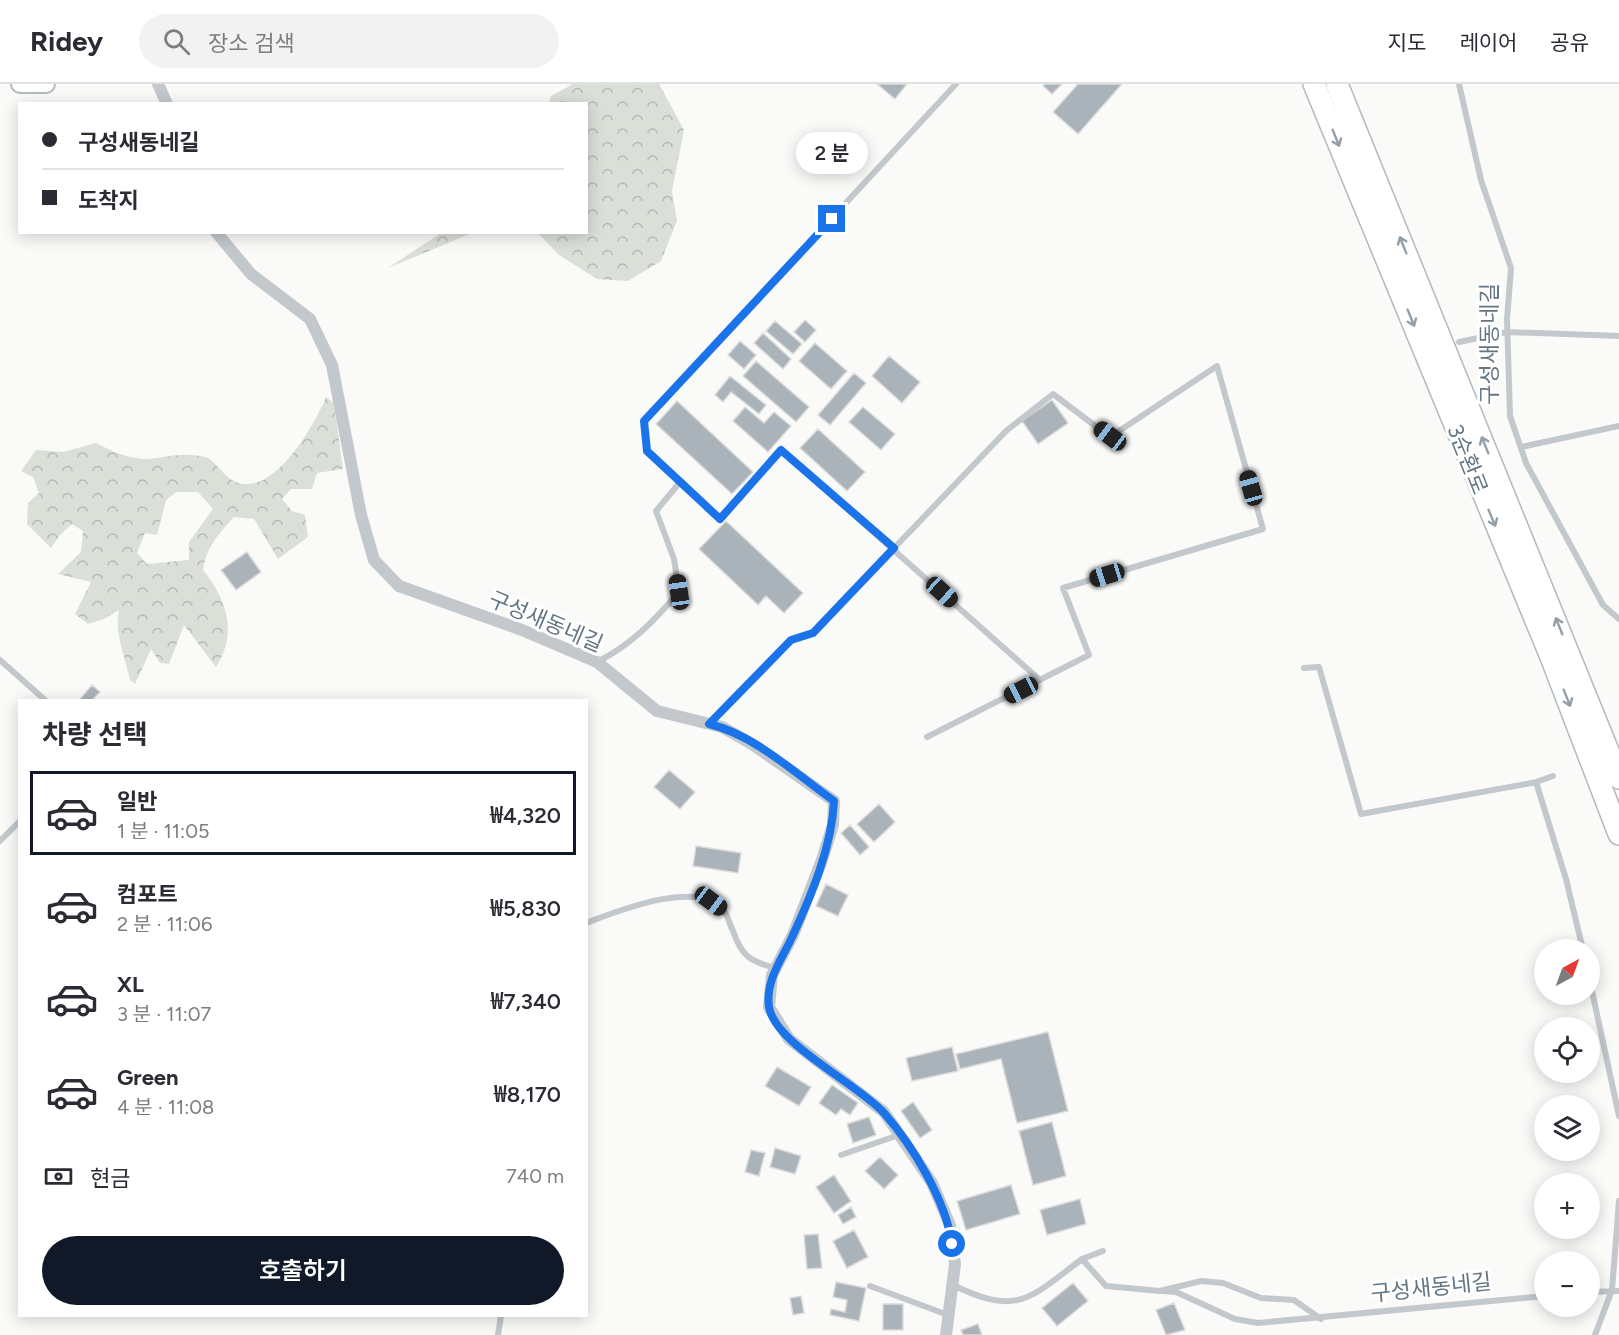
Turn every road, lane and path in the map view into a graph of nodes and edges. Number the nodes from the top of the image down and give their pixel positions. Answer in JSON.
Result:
{"nodes":[{"id":1,"x":20,"y":84,"type":"edge"},
{"id":2,"x":46,"y":84,"type":"edge"},
{"id":3,"x":158,"y":84,"type":"edge"},
{"id":4,"x":956,"y":84,"type":"edge"},
{"id":5,"x":1314,"y":84,"type":"edge"},
{"id":6,"x":1337,"y":84,"type":"edge"},
{"id":7,"x":1459,"y":84,"type":"edge"},
{"id":8,"x":166,"y":102,"type":"edge"},
{"id":9,"x":218,"y":234,"type":"edge"},
{"id":10,"x":1507,"y":332,"type":"junction"},
{"id":11,"x":1619,"y":336,"type":"edge"},
{"id":12,"x":1459,"y":342,"type":"dead end"},
{"id":13,"x":1619,"y":426,"type":"edge"},
{"id":14,"x":1521,"y":447,"type":"junction"},
{"id":15,"x":681,"y":481,"type":"junction"},
{"id":16,"x":894,"y":548,"type":"junction"},
{"id":17,"x":1619,"y":619,"type":"edge"},
{"id":18,"x":0,"y":660,"type":"edge"},
{"id":19,"x":597,"y":662,"type":"junction"},
{"id":20,"x":1304,"y":668,"type":"dead end"},
{"id":21,"x":1040,"y":680,"type":"junction"},
{"id":22,"x":44,"y":699,"type":"edge"},
{"id":23,"x":709,"y":724,"type":"junction"},
{"id":24,"x":927,"y":737,"type":"dead end"},
{"id":25,"x":1553,"y":776,"type":"dead end"},
{"id":26,"x":1619,"y":778,"type":"edge"},
{"id":27,"x":1537,"y":782,"type":"junction"},
{"id":28,"x":18,"y":823,"type":"edge"},
{"id":29,"x":1619,"y":834,"type":"edge"},
{"id":30,"x":0,"y":841,"type":"edge"},
{"id":31,"x":588,"y":921,"type":"edge"},
{"id":32,"x":1580,"y":939,"type":"edge"},
{"id":33,"x":776,"y":968,"type":"junction"},
{"id":34,"x":1595,"y":1005,"type":"edge"},
{"id":35,"x":1619,"y":1116,"type":"edge"},
{"id":36,"x":899,"y":1135,"type":"junction"},
{"id":37,"x":841,"y":1155,"type":"dead end"},
{"id":38,"x":1619,"y":1201,"type":"edge"},
{"id":39,"x":1103,"y":1251,"type":"dead end"},
{"id":40,"x":1082,"y":1259,"type":"junction"},
{"id":41,"x":952,"y":1284,"type":"junction"},
{"id":42,"x":870,"y":1286,"type":"dead end"},
{"id":43,"x":1160,"y":1290,"type":"junction"},
{"id":44,"x":1615,"y":1291,"type":"edge"},
{"id":45,"x":1600,"y":1292,"type":"edge"},
{"id":46,"x":1534,"y":1297,"type":"edge"},
{"id":47,"x":949,"y":1315,"type":"junction"},
{"id":48,"x":501,"y":1317,"type":"edge"},
{"id":49,"x":1321,"y":1319,"type":"junction"},
{"id":50,"x":498,"y":1335,"type":"edge"},
{"id":51,"x":946,"y":1335,"type":"edge"},
{"id":52,"x":1595,"y":1335,"type":"edge"}],
"edges":[{"from":1,"to":2,"type":"street"},
{"from":3,"to":8,"type":"street"},
{"from":4,"to":15,"type":"lane"},
{"from":5,"to":29,"type":"highway","name":"3순환로","one_way":true},
{"from":26,"to":6,"type":"highway","name":"3순환로","one_way":true},
{"from":7,"to":10,"type":"lane","name":"구성새동네길"},
{"from":9,"to":19,"type":"street","name":"구성새동네길"},
{"from":10,"to":11,"type":"lane"},
{"from":10,"to":12,"type":"lane"},
{"from":10,"to":14,"type":"lane","name":"구성새동네길"},
{"from":13,"to":14,"type":"lane"},
{"from":14,"to":17,"type":"lane","name":"구성새동네길"},
{"from":15,"to":16,"type":"lane"},
{"from":15,"to":19,"type":"lane"},
{"from":16,"to":21,"type":"lane"},
{"from":16,"to":21,"type":"lane"},
{"from":16,"to":23,"type":"lane"},
{"from":18,"to":22,"type":"lane"},
{"from":19,"to":23,"type":"street","name":"구성새동네길"},
{"from":20,"to":27,"type":"lane"},
{"from":21,"to":24,"type":"lane"},
{"from":23,"to":33,"type":"street","name":"구성새동네길"},
{"from":25,"to":27,"type":"lane"},
{"from":27,"to":32,"type":"lane"},
{"from":28,"to":30,"type":"lane"},
{"from":31,"to":33,"type":"lane"},
{"from":33,"to":36,"type":"street","name":"구성새동네길"},
{"from":34,"to":35,"type":"lane"},
{"from":36,"to":37,"type":"lane"},
{"from":36,"to":41,"type":"street","name":"구성새동네길"},
{"from":38,"to":44,"type":"lane"},
{"from":39,"to":40,"type":"lane"},
{"from":40,"to":41,"type":"lane"},
{"from":40,"to":43,"type":"lane","name":"구성새동네길"},
{"from":41,"to":47,"type":"street","name":"구성새동네길"},
{"from":42,"to":47,"type":"lane"},
{"from":43,"to":49,"type":"lane","name":"구성새동네길"},
{"from":43,"to":49,"type":"lane","name":"구성새동네길"},
{"from":44,"to":45,"type":"lane"},
{"from":44,"to":52,"type":"lane"},
{"from":46,"to":49,"type":"lane","name":"구성새동네길"},
{"from":47,"to":51,"type":"street","name":"구성새동네길"},
{"from":48,"to":50,"type":"lane"}]}
